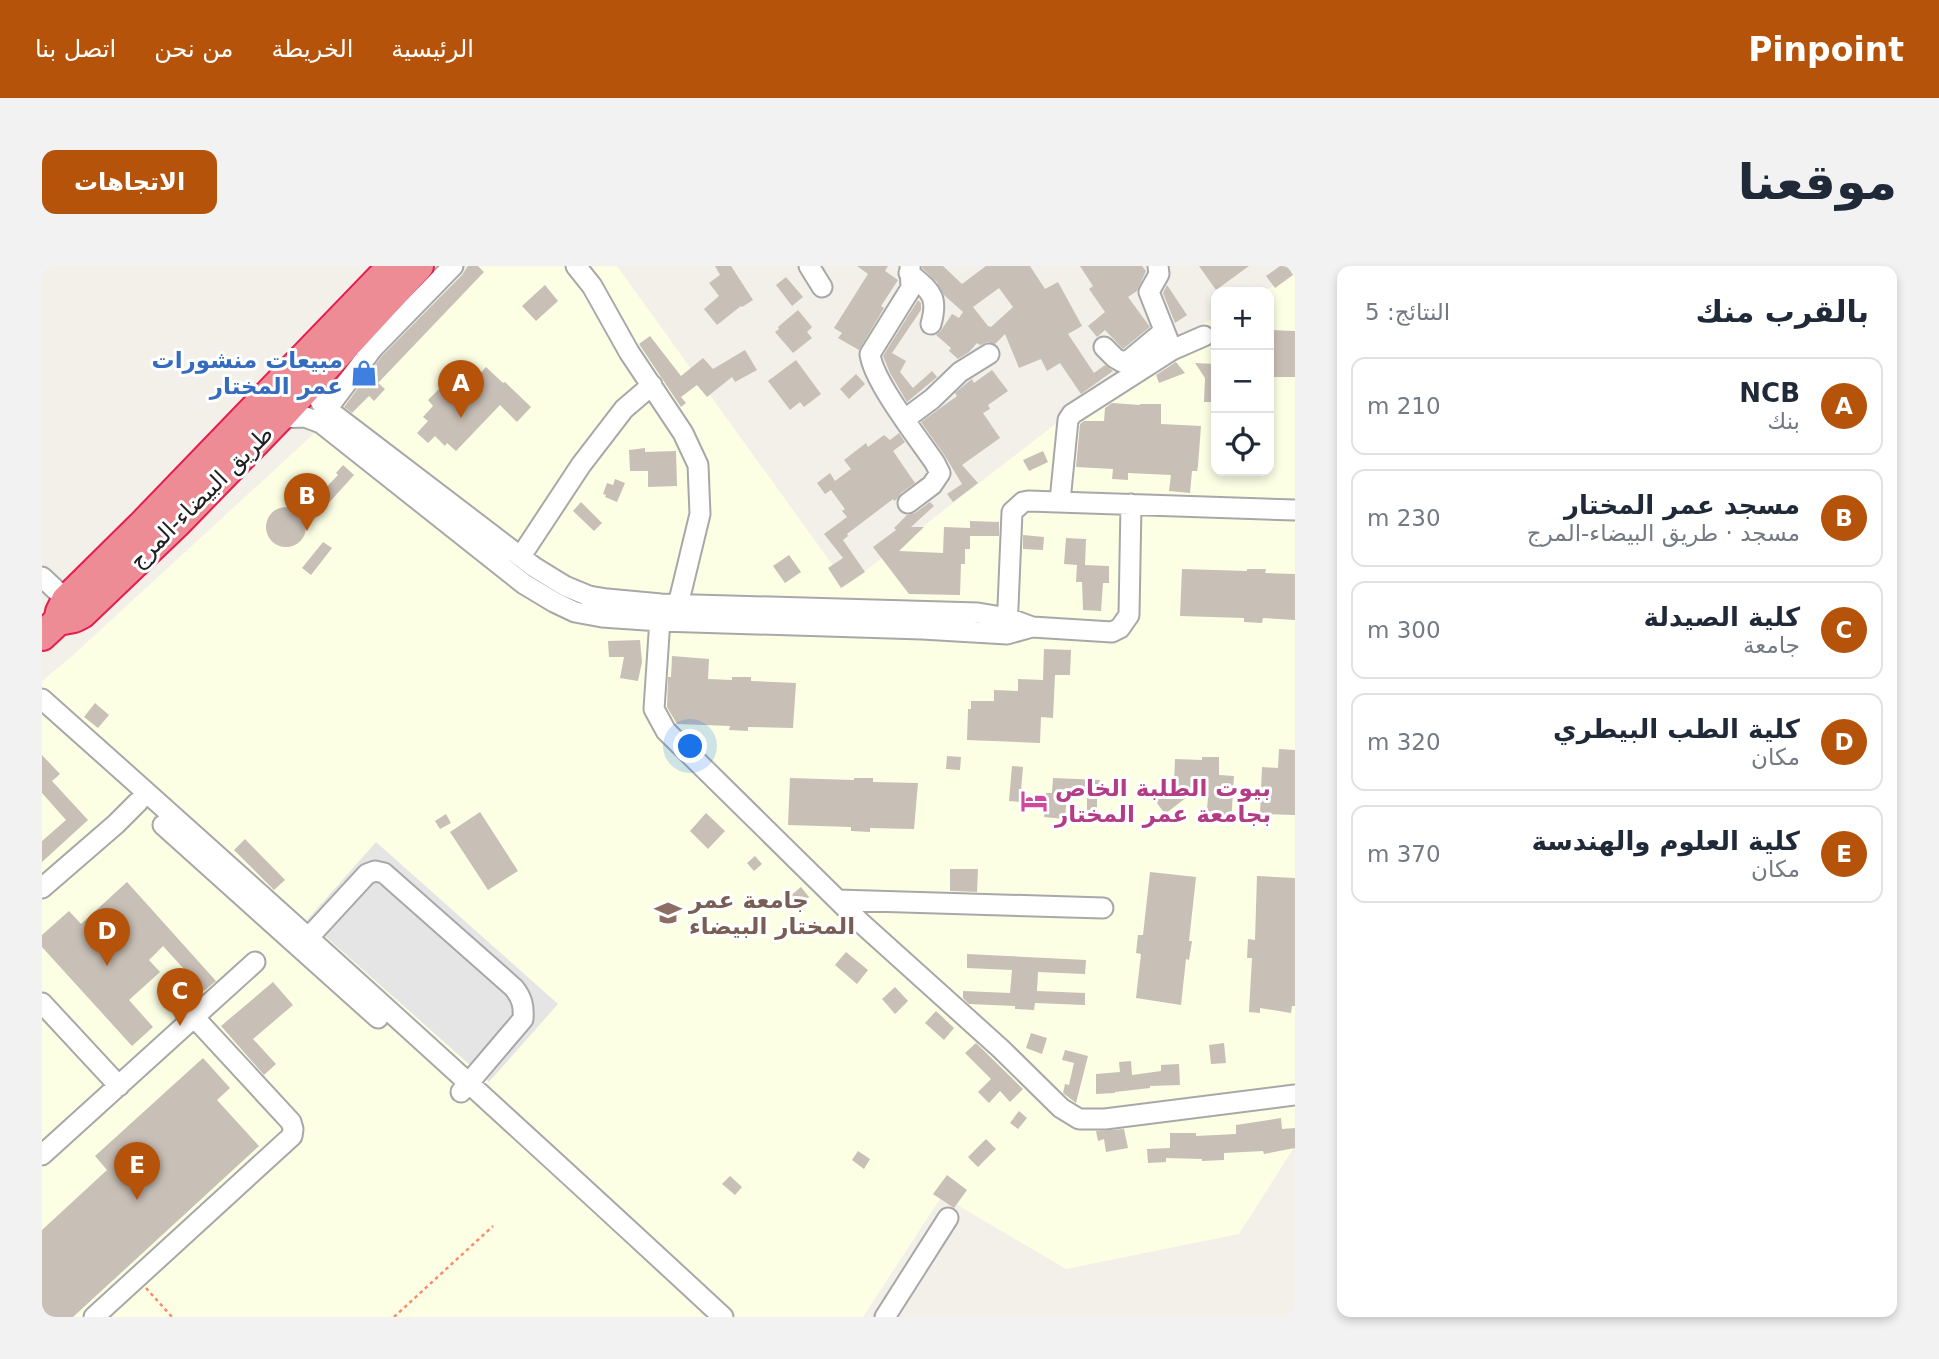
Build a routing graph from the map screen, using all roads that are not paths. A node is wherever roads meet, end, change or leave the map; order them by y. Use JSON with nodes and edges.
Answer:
{"nodes":[{"id":1,"x":392,"y":266,"type":"edge"},
{"id":2,"x":419,"y":266,"type":"edge"},
{"id":3,"x":453,"y":266,"type":"edge"},
{"id":4,"x":576,"y":266,"type":"edge"},
{"id":5,"x":809,"y":266,"type":"edge"},
{"id":6,"x":1157,"y":266,"type":"edge"},
{"id":7,"x":910,"y":270,"type":"edge"},
{"id":8,"x":822,"y":287,"type":"dead end"},
{"id":9,"x":931,"y":324,"type":"dead end"},
{"id":10,"x":1164,"y":331,"type":"junction"},
{"id":11,"x":1204,"y":336,"type":"dead end"},
{"id":12,"x":361,"y":345,"type":"junction"},
{"id":13,"x":1104,"y":347,"type":"dead end"},
{"id":14,"x":1172,"y":350,"type":"junction"},
{"id":15,"x":989,"y":354,"type":"dead end"},
{"id":16,"x":310,"y":384,"type":"junction"},
{"id":17,"x":652,"y":385,"type":"junction"},
{"id":18,"x":327,"y":409,"type":"junction"},
{"id":19,"x":279,"y":418,"type":"junction"},
{"id":20,"x":905,"y":419,"type":"junction"},
{"id":21,"x":1060,"y":501,"type":"junction"},
{"id":22,"x":908,"y":503,"type":"dead end"},
{"id":23,"x":1131,"y":504,"type":"junction"},
{"id":24,"x":1295,"y":510,"type":"edge"},
{"id":25,"x":521,"y":556,"type":"junction"},
{"id":26,"x":42,"y":577,"type":"edge"},
{"id":27,"x":666,"y":610,"type":"junction"},
{"id":28,"x":62,"y":618,"type":"edge"},
{"id":29,"x":1007,"y":626,"type":"junction"},
{"id":30,"x":42,"y":699,"type":"edge"},
{"id":31,"x":42,"y":713,"type":"edge"},
{"id":32,"x":138,"y":802,"type":"junction"},
{"id":33,"x":42,"y":888,"type":"edge"},
{"id":34,"x":838,"y":900,"type":"junction"},
{"id":35,"x":1103,"y":908,"type":"dead end"},
{"id":36,"x":309,"y":937,"type":"junction"},
{"id":37,"x":255,"y":962,"type":"dead end"},
{"id":38,"x":42,"y":1003,"type":"edge"},
{"id":39,"x":194,"y":1017,"type":"junction"},
{"id":40,"x":118,"y":1086,"type":"junction"},
{"id":41,"x":464,"y":1088,"type":"junction"},
{"id":42,"x":1295,"y":1095,"type":"edge"},
{"id":43,"x":42,"y":1155,"type":"edge"},
{"id":44,"x":948,"y":1218,"type":"dead end"},
{"id":45,"x":94,"y":1317,"type":"edge"},
{"id":46,"x":704,"y":1317,"type":"edge"},
{"id":47,"x":723,"y":1317,"type":"edge"},
{"id":48,"x":886,"y":1317,"type":"edge"}],
"edges":[{"from":1,"to":28,"type":"highway","name":"طريق البيضاء-المرج"},
{"from":2,"to":12,"type":"highway","name":"طريق البيضاء-المرج"},
{"from":3,"to":12,"type":"street"},
{"from":4,"to":17,"type":"street"},
{"from":5,"to":8,"type":"street"},
{"from":6,"to":10,"type":"street"},
{"from":7,"to":9,"type":"street"},
{"from":7,"to":20,"type":"street"},
{"from":10,"to":13,"type":"street"},
{"from":10,"to":14,"type":"street"},
{"from":11,"to":14,"type":"street"},
{"from":12,"to":16,"type":"highway","name":"طريق البيضاء-المرج"},
{"from":12,"to":18,"type":"street"},
{"from":14,"to":21,"type":"street"},
{"from":15,"to":20,"type":"street"},
{"from":16,"to":18,"type":"street"},
{"from":16,"to":19,"type":"highway","name":"طريق البيضاء-المرج"},
{"from":17,"to":25,"type":"street"},
{"from":17,"to":27,"type":"street"},
{"from":18,"to":25,"type":"street"},
{"from":19,"to":27,"type":"street"},
{"from":19,"to":28,"type":"highway","name":"طريق البيضاء-المرج"},
{"from":20,"to":22,"type":"street"},
{"from":21,"to":23,"type":"street"},
{"from":21,"to":29,"type":"street"},
{"from":23,"to":24,"type":"street"},
{"from":23,"to":29,"type":"street"},
{"from":25,"to":27,"type":"street"},
{"from":26,"to":28,"type":"street"},
{"from":27,"to":29,"type":"street"},
{"from":27,"to":34,"type":"street"},
{"from":30,"to":36,"type":"street"},
{"from":31,"to":32,"type":"street"},
{"from":32,"to":33,"type":"street"},
{"from":32,"to":41,"type":"street"},
{"from":34,"to":35,"type":"street"},
{"from":34,"to":42,"type":"street"},
{"from":36,"to":41,"type":"street"},
{"from":36,"to":41,"type":"street"},
{"from":37,"to":39,"type":"street"},
{"from":38,"to":40,"type":"street"},
{"from":39,"to":40,"type":"street"},
{"from":39,"to":45,"type":"street"},
{"from":40,"to":43,"type":"street"},
{"from":41,"to":46,"type":"street"},
{"from":41,"to":47,"type":"street"},
{"from":44,"to":48,"type":"street"}]}
